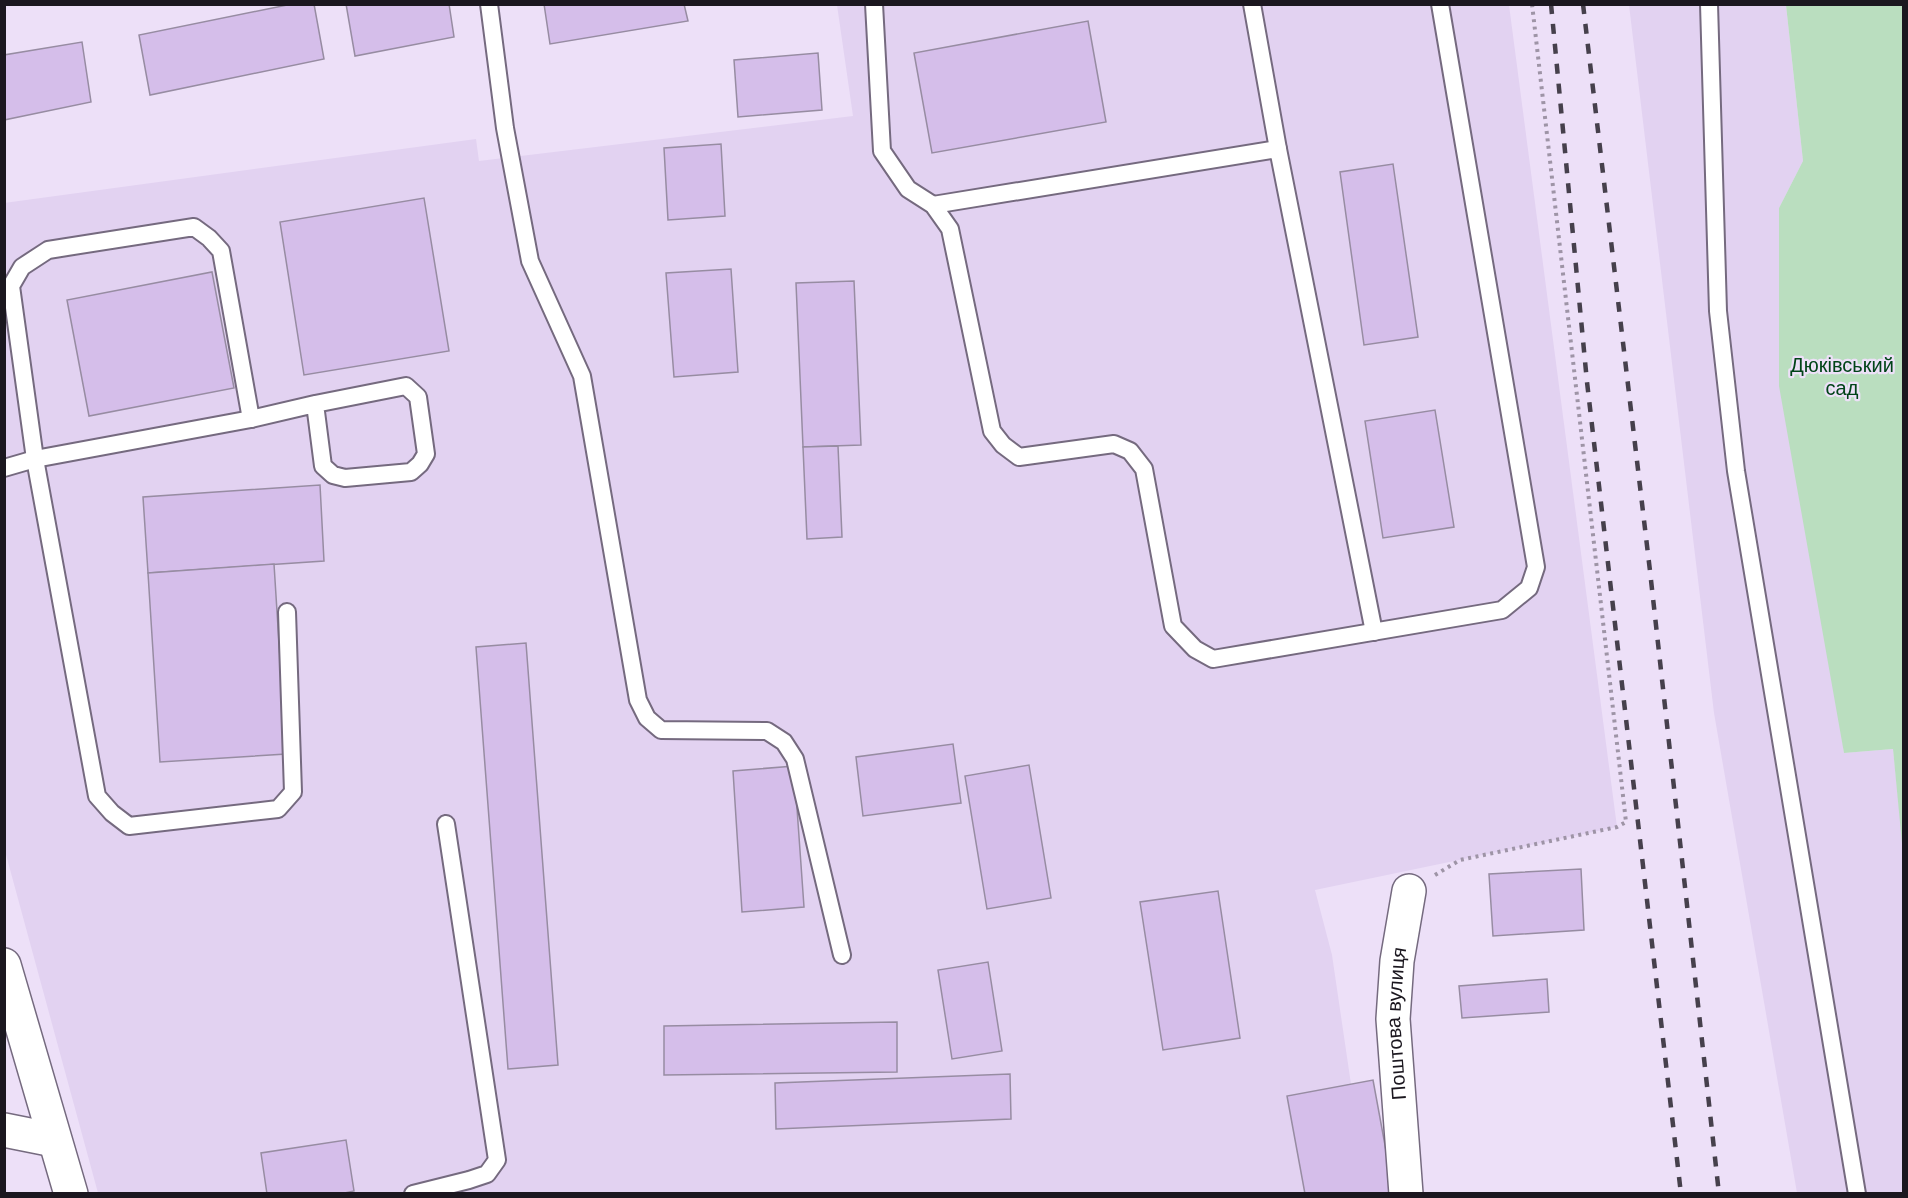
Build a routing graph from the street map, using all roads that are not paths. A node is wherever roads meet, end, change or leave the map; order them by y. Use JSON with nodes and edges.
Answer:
{"nodes":[{"id":1,"x":489,"y":4,"type":"edge"},
{"id":2,"x":874,"y":4,"type":"edge"},
{"id":3,"x":1252,"y":4,"type":"edge"},
{"id":4,"x":1440,"y":4,"type":"edge"},
{"id":5,"x":1709,"y":4,"type":"edge"},
{"id":6,"x":1278,"y":149,"type":"junction"},
{"id":7,"x":933,"y":205,"type":"junction"},
{"id":8,"x":315,"y":404,"type":"junction"},
{"id":9,"x":251,"y":419,"type":"junction"},
{"id":10,"x":35,"y":459,"type":"junction"},
{"id":11,"x":4,"y":468,"type":"edge"},
{"id":12,"x":287,"y":612,"type":"dead end"},
{"id":13,"x":1374,"y":632,"type":"junction"},
{"id":14,"x":446,"y":824,"type":"dead end"},
{"id":15,"x":1409,"y":891,"type":"road end"},
{"id":16,"x":842,"y":955,"type":"dead end"},
{"id":17,"x":4,"y":965,"type":"edge"},
{"id":18,"x":4,"y":1130,"type":"edge"},
{"id":19,"x":54,"y":1140,"type":"junction"},
{"id":20,"x":71,"y":1194,"type":"edge"},
{"id":21,"x":413,"y":1194,"type":"edge"},
{"id":22,"x":1406,"y":1194,"type":"edge"},
{"id":23,"x":1857,"y":1194,"type":"edge"}],
"edges":[{"from":1,"to":16,"type":"lane"},
{"from":2,"to":7,"type":"lane"},
{"from":3,"to":6,"type":"lane"},
{"from":4,"to":13,"type":"lane"},
{"from":5,"to":23,"type":"lane"},
{"from":6,"to":7,"type":"lane"},
{"from":6,"to":13,"type":"lane"},
{"from":7,"to":13,"type":"lane"},
{"from":8,"to":8,"type":"lane"},
{"from":8,"to":9,"type":"lane"},
{"from":9,"to":10,"type":"lane"},
{"from":9,"to":10,"type":"lane"},
{"from":10,"to":11,"type":"lane"},
{"from":10,"to":12,"type":"lane"},
{"from":14,"to":21,"type":"lane"},
{"from":15,"to":22,"type":"street","name":"Поштова вулиця"},
{"from":17,"to":19,"type":"street"},
{"from":18,"to":19,"type":"street"},
{"from":19,"to":20,"type":"street"}]}
